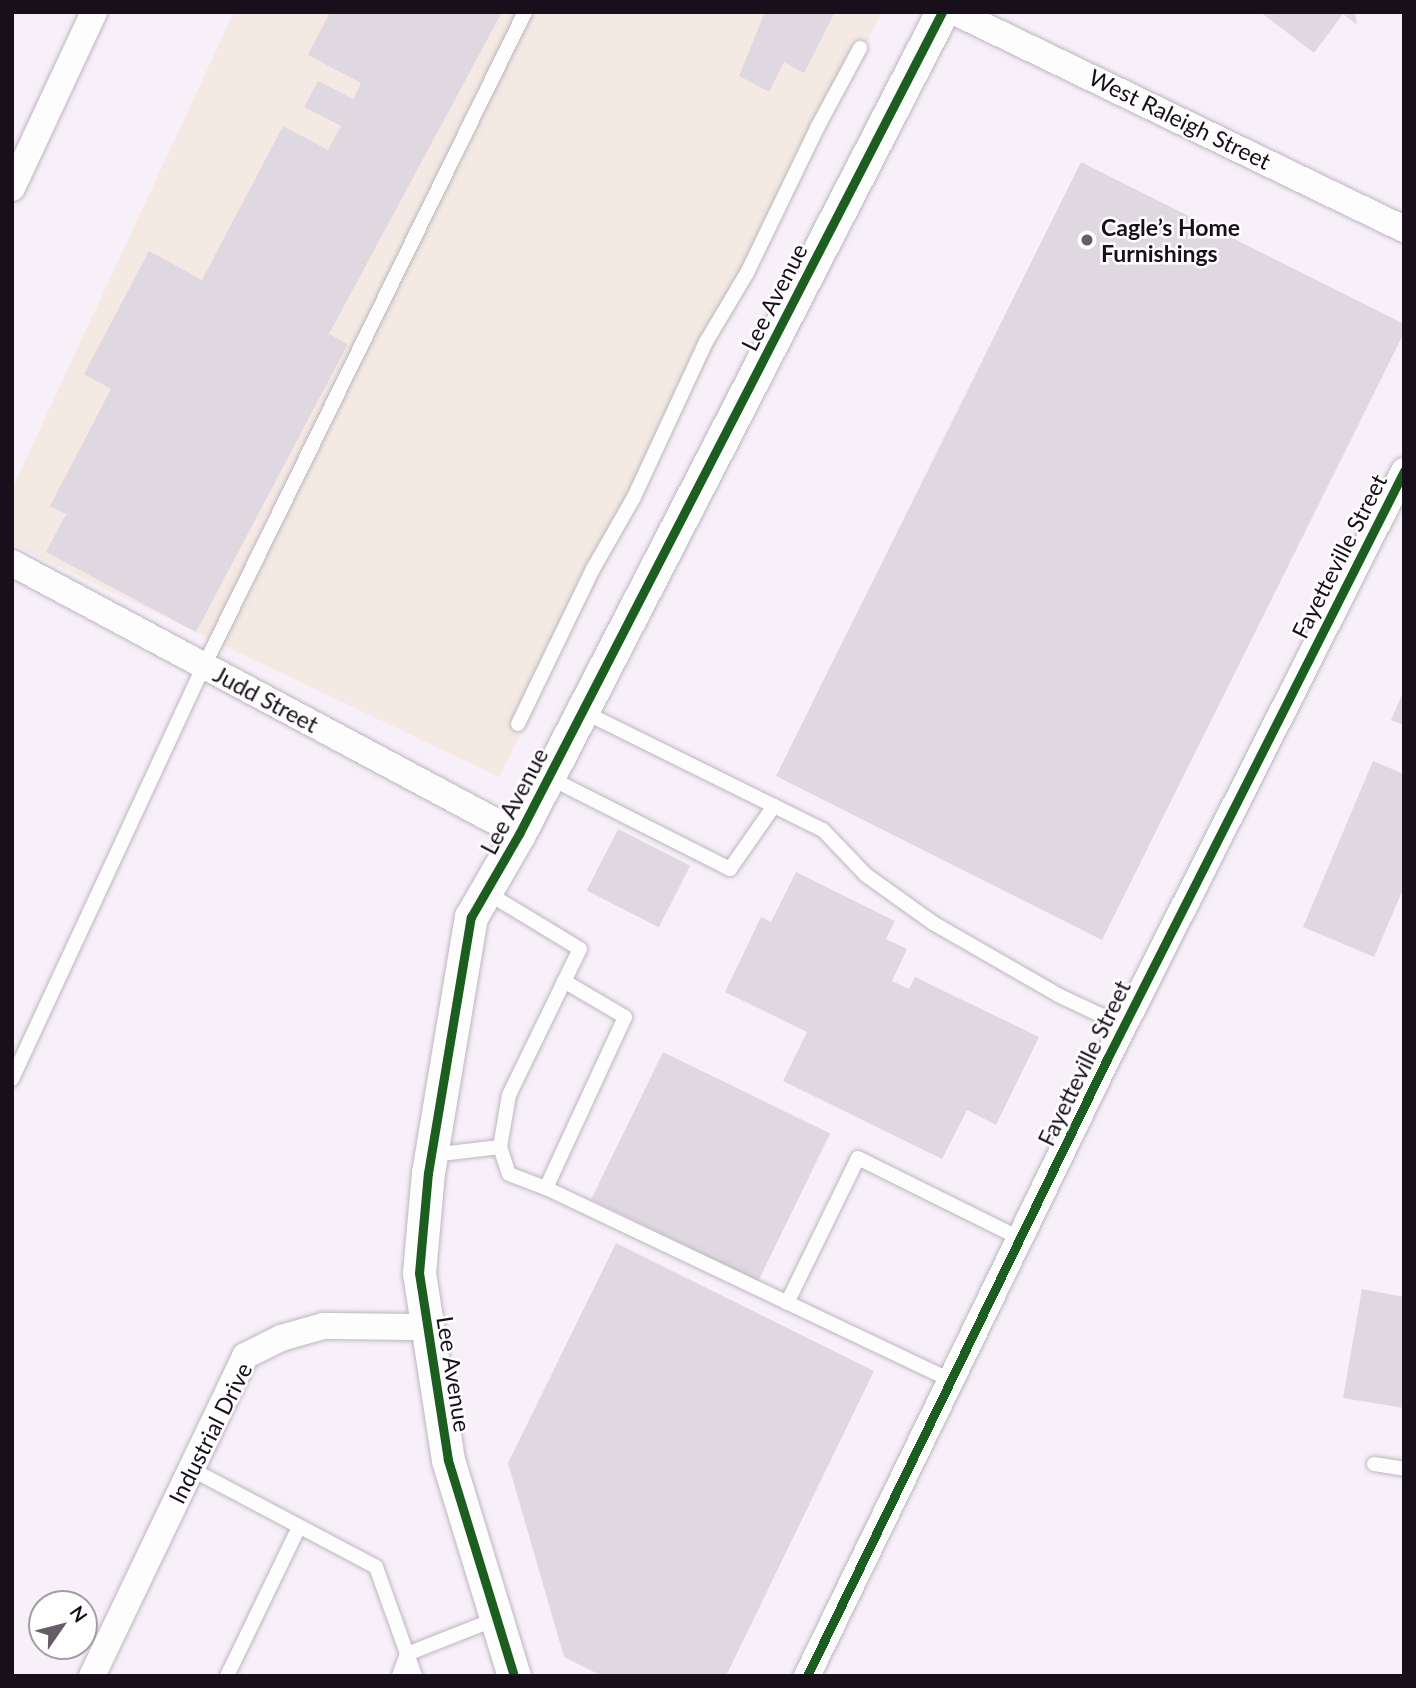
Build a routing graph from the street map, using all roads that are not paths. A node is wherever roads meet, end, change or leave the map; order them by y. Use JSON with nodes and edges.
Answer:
{"nodes":[{"id":1,"x":94,"y":12,"type":"edge"},
{"id":2,"x":525,"y":12,"type":"edge"},
{"id":3,"x":942,"y":12,"type":"edge"},
{"id":4,"x":955,"y":12,"type":"edge"},
{"id":5,"x":860,"y":48,"type":"dead end"},
{"id":6,"x":12,"y":188,"type":"edge"},
{"id":7,"x":1404,"y":229,"type":"edge"},
{"id":8,"x":1404,"y":471,"type":"edge"},
{"id":9,"x":12,"y":563,"type":"edge"},
{"id":10,"x":204,"y":666,"type":"junction"},
{"id":11,"x":583,"y":711,"type":"junction"},
{"id":12,"x":518,"y":724,"type":"dead end"},
{"id":13,"x":548,"y":777,"type":"junction"},
{"id":14,"x":774,"y":806,"type":"junction"},
{"id":15,"x":519,"y":834,"type":"junction"},
{"id":16,"x":486,"y":892,"type":"junction"},
{"id":17,"x":564,"y":981,"type":"junction"},
{"id":18,"x":1124,"y":1026,"type":"junction"},
{"id":19,"x":12,"y":1079,"type":"edge"},
{"id":20,"x":500,"y":1147,"type":"junction"},
{"id":21,"x":431,"y":1155,"type":"junction"},
{"id":22,"x":546,"y":1188,"type":"junction"},
{"id":23,"x":1019,"y":1238,"type":"junction"},
{"id":24,"x":787,"y":1303,"type":"junction"},
{"id":25,"x":425,"y":1327,"type":"junction"},
{"id":26,"x":950,"y":1380,"type":"junction"},
{"id":27,"x":1374,"y":1464,"type":"dead end"},
{"id":28,"x":191,"y":1469,"type":"junction"},
{"id":29,"x":1404,"y":1469,"type":"edge"},
{"id":30,"x":299,"y":1527,"type":"junction"},
{"id":31,"x":496,"y":1619,"type":"junction"},
{"id":32,"x":407,"y":1654,"type":"junction"},
{"id":33,"x":92,"y":1676,"type":"edge"},
{"id":34,"x":227,"y":1676,"type":"edge"},
{"id":35,"x":399,"y":1676,"type":"edge"},
{"id":36,"x":415,"y":1676,"type":"edge"},
{"id":37,"x":514,"y":1676,"type":"edge"},
{"id":38,"x":807,"y":1676,"type":"edge"}],
"edges":[{"from":1,"to":6,"type":"street"},
{"from":2,"to":10,"type":"lane"},
{"from":3,"to":11,"type":"street","name":"Lee Avenue"},
{"from":4,"to":7,"type":"street","name":"West Raleigh Street"},
{"from":5,"to":12,"type":"lane"},
{"from":8,"to":18,"type":"street","name":"Fayetteville Street"},
{"from":9,"to":10,"type":"street","name":"Judd Street"},
{"from":10,"to":15,"type":"street","name":"Judd Street"},
{"from":10,"to":19,"type":"lane"},
{"from":11,"to":13,"type":"street","name":"Lee Avenue"},
{"from":11,"to":14,"type":"lane"},
{"from":13,"to":14,"type":"lane"},
{"from":13,"to":15,"type":"street","name":"Lee Avenue"},
{"from":14,"to":18,"type":"lane"},
{"from":15,"to":16,"type":"street","name":"Lee Avenue"},
{"from":16,"to":17,"type":"lane"},
{"from":16,"to":21,"type":"street","name":"Lee Avenue"},
{"from":17,"to":20,"type":"lane"},
{"from":17,"to":22,"type":"lane"},
{"from":18,"to":23,"type":"street","name":"Fayetteville Street"},
{"from":20,"to":21,"type":"lane"},
{"from":20,"to":22,"type":"lane"},
{"from":21,"to":25,"type":"street","name":"Lee Avenue"},
{"from":22,"to":24,"type":"lane"},
{"from":23,"to":24,"type":"lane"},
{"from":23,"to":26,"type":"street","name":"Fayetteville Street"},
{"from":24,"to":26,"type":"lane"},
{"from":25,"to":28,"type":"street","name":"Industrial Drive"},
{"from":25,"to":31,"type":"street","name":"Lee Avenue"},
{"from":26,"to":38,"type":"street","name":"Fayetteville Street"},
{"from":27,"to":29,"type":"lane"},
{"from":28,"to":30,"type":"lane"},
{"from":28,"to":33,"type":"street","name":"Industrial Drive"},
{"from":30,"to":32,"type":"lane"},
{"from":30,"to":34,"type":"lane"},
{"from":31,"to":32,"type":"lane"},
{"from":31,"to":37,"type":"street","name":"Lee Avenue"},
{"from":32,"to":35,"type":"lane"},
{"from":32,"to":36,"type":"lane"}]}
